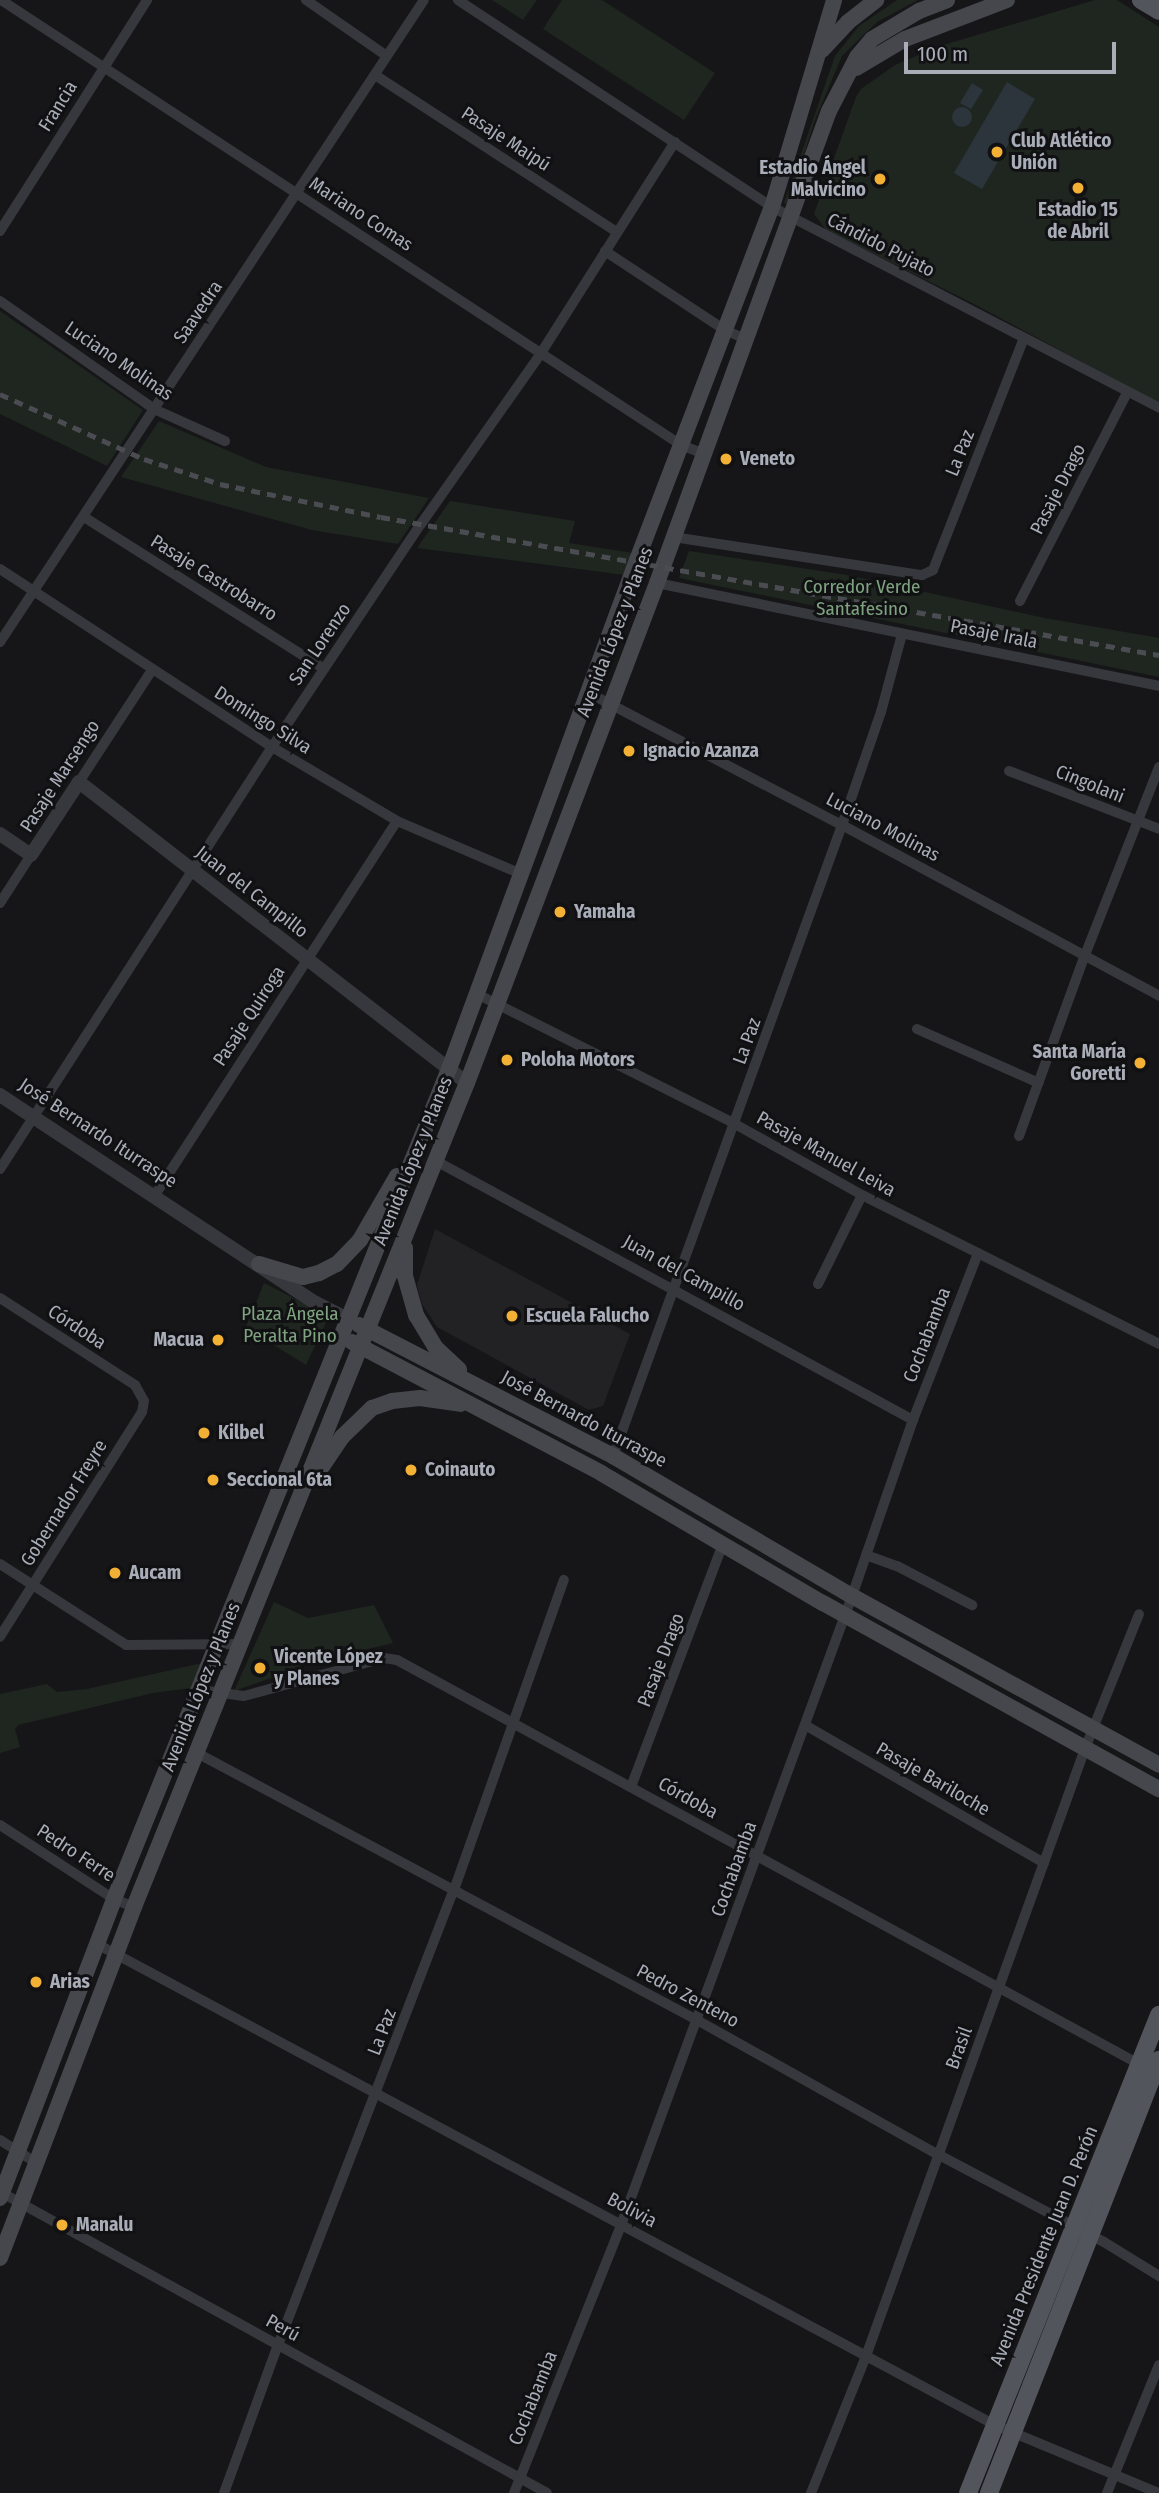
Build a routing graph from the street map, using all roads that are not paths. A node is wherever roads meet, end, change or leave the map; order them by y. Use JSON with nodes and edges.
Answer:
{"nodes":[{"id":1,"x":1,"y":0,"type":"edge"},
{"id":2,"x":147,"y":0,"type":"edge"},
{"id":3,"x":306,"y":0,"type":"edge"},
{"id":4,"x":424,"y":0,"type":"edge"},
{"id":5,"x":458,"y":0,"type":"edge"},
{"id":6,"x":834,"y":0,"type":"edge"},
{"id":7,"x":876,"y":0,"type":"edge"},
{"id":8,"x":947,"y":0,"type":"edge"},
{"id":9,"x":1007,"y":0,"type":"edge"},
{"id":10,"x":1141,"y":0,"type":"edge"},
{"id":11,"x":1159,"y":11,"type":"edge"},
{"id":12,"x":820,"y":52,"type":"junction"},
{"id":13,"x":387,"y":56,"type":"junction"},
{"id":14,"x":104,"y":66,"type":"junction"},
{"id":15,"x":848,"y":74,"type":"junction"},
{"id":16,"x":375,"y":75,"type":"junction"},
{"id":17,"x":675,"y":142,"type":"junction"},
{"id":18,"x":298,"y":194,"type":"junction"},
{"id":19,"x":772,"y":206,"type":"junction"},
{"id":20,"x":792,"y":218,"type":"junction"},
{"id":21,"x":0,"y":231,"type":"edge"},
{"id":22,"x":617,"y":232,"type":"junction"},
{"id":23,"x":606,"y":251,"type":"junction"},
{"id":24,"x":0,"y":301,"type":"edge"},
{"id":25,"x":725,"y":330,"type":"junction"},
{"id":26,"x":1024,"y":338,"type":"junction"},
{"id":27,"x":747,"y":340,"type":"junction"},
{"id":28,"x":541,"y":353,"type":"junction"},
{"id":29,"x":1127,"y":393,"type":"junction"},
{"id":30,"x":1159,"y":408,"type":"edge"},
{"id":31,"x":155,"y":409,"type":"junction"},
{"id":32,"x":225,"y":441,"type":"dead end"},
{"id":33,"x":681,"y":445,"type":"junction"},
{"id":34,"x":704,"y":454,"type":"junction"},
{"id":35,"x":84,"y":517,"type":"junction"},
{"id":36,"x":673,"y":537,"type":"junction"},
{"id":37,"x":0,"y":569,"type":"edge"},
{"id":38,"x":657,"y":583,"type":"junction"},
{"id":39,"x":33,"y":591,"type":"junction"},
{"id":40,"x":1020,"y":601,"type":"dead end"},
{"id":41,"x":902,"y":634,"type":"junction"},
{"id":42,"x":0,"y":642,"type":"edge"},
{"id":43,"x":324,"y":669,"type":"junction"},
{"id":44,"x":152,"y":670,"type":"junction"},
{"id":45,"x":1159,"y":686,"type":"edge"},
{"id":46,"x":589,"y":693,"type":"junction"},
{"id":47,"x":611,"y":704,"type":"junction"},
{"id":48,"x":272,"y":747,"type":"junction"},
{"id":49,"x":1159,"y":767,"type":"edge"},
{"id":50,"x":1009,"y":771,"type":"dead end"},
{"id":51,"x":79,"y":782,"type":"junction"},
{"id":52,"x":397,"y":821,"type":"junction"},
{"id":53,"x":1139,"y":822,"type":"junction"},
{"id":54,"x":842,"y":825,"type":"junction"},
{"id":55,"x":1159,"y":829,"type":"edge"},
{"id":56,"x":0,"y":834,"type":"edge"},
{"id":57,"x":32,"y":855,"type":"junction"},
{"id":58,"x":193,"y":871,"type":"junction"},
{"id":59,"x":521,"y":874,"type":"junction"},
{"id":60,"x":0,"y":903,"type":"edge"},
{"id":61,"x":1085,"y":955,"type":"junction"},
{"id":62,"x":306,"y":959,"type":"junction"},
{"id":63,"x":477,"y":994,"type":"junction"},
{"id":64,"x":1159,"y":996,"type":"edge"},
{"id":65,"x":497,"y":1003,"type":"junction"},
{"id":66,"x":917,"y":1029,"type":"dead end"},
{"id":67,"x":449,"y":1069,"type":"junction"},
{"id":68,"x":467,"y":1083,"type":"junction"},
{"id":69,"x":1039,"y":1083,"type":"junction"},
{"id":70,"x":0,"y":1095,"type":"edge"},
{"id":71,"x":431,"y":1116,"type":"junction"},
{"id":72,"x":33,"y":1117,"type":"junction"},
{"id":73,"x":735,"y":1124,"type":"junction"},
{"id":74,"x":1019,"y":1136,"type":"dead end"},
{"id":75,"x":436,"y":1161,"type":"junction"},
{"id":76,"x":0,"y":1169,"type":"edge"},
{"id":77,"x":155,"y":1195,"type":"junction"},
{"id":78,"x":862,"y":1195,"type":"junction"},
{"id":79,"x":407,"y":1232,"type":"junction"},
{"id":80,"x":978,"y":1253,"type":"junction"},
{"id":81,"x":259,"y":1264,"type":"junction"},
{"id":82,"x":818,"y":1284,"type":"dead end"},
{"id":83,"x":674,"y":1289,"type":"junction"},
{"id":84,"x":0,"y":1297,"type":"edge"},
{"id":85,"x":348,"y":1319,"type":"junction"},
{"id":86,"x":368,"y":1329,"type":"junction"},
{"id":87,"x":341,"y":1337,"type":"junction"},
{"id":88,"x":1159,"y":1344,"type":"edge"},
{"id":89,"x":360,"y":1346,"type":"junction"},
{"id":90,"x":135,"y":1385,"type":"joint"},
{"id":91,"x":505,"y":1400,"type":"junction"},
{"id":92,"x":493,"y":1414,"type":"junction"},
{"id":93,"x":913,"y":1420,"type":"junction"},
{"id":94,"x":613,"y":1456,"type":"junction"},
{"id":95,"x":293,"y":1515,"type":"junction"},
{"id":96,"x":722,"y":1546,"type":"junction"},
{"id":97,"x":866,"y":1555,"type":"junction"},
{"id":98,"x":0,"y":1564,"type":"edge"},
{"id":99,"x":564,"y":1580,"type":"dead end"},
{"id":100,"x":33,"y":1585,"type":"junction"},
{"id":101,"x":852,"y":1596,"type":"junction"},
{"id":102,"x":972,"y":1605,"type":"dead end"},
{"id":103,"x":1139,"y":1614,"type":"dead end"},
{"id":104,"x":845,"y":1616,"type":"junction"},
{"id":105,"x":0,"y":1637,"type":"edge"},
{"id":106,"x":241,"y":1644,"type":"junction"},
{"id":107,"x":217,"y":1646,"type":"junction"},
{"id":108,"x":200,"y":1690,"type":"junction"},
{"id":109,"x":221,"y":1694,"type":"junction"},
{"id":110,"x":513,"y":1723,"type":"junction"},
{"id":111,"x":805,"y":1726,"type":"junction"},
{"id":112,"x":1093,"y":1730,"type":"junction"},
{"id":113,"x":1086,"y":1746,"type":"junction"},
{"id":114,"x":197,"y":1753,"type":"junction"},
{"id":115,"x":1159,"y":1765,"type":"edge"},
{"id":116,"x":631,"y":1787,"type":"junction"},
{"id":117,"x":1159,"y":1789,"type":"edge"},
{"id":118,"x":0,"y":1825,"type":"edge"},
{"id":119,"x":757,"y":1856,"type":"junction"},
{"id":120,"x":1044,"y":1863,"type":"junction"},
{"id":121,"x":454,"y":1890,"type":"junction"},
{"id":122,"x":114,"y":1899,"type":"junction"},
{"id":123,"x":134,"y":1907,"type":"junction"},
{"id":124,"x":97,"y":1944,"type":"junction"},
{"id":125,"x":116,"y":1952,"type":"junction"},
{"id":126,"x":1000,"y":1988,"type":"junction"},
{"id":127,"x":1159,"y":2015,"type":"edge"},
{"id":128,"x":697,"y":2020,"type":"junction"},
{"id":129,"x":1153,"y":2068,"type":"edge"},
{"id":130,"x":377,"y":2093,"type":"junction"},
{"id":131,"x":0,"y":2140,"type":"edge"},
{"id":132,"x":18,"y":2151,"type":"junction"},
{"id":133,"x":939,"y":2155,"type":"junction"},
{"id":134,"x":35,"y":2162,"type":"junction"},
{"id":135,"x":1,"y":2196,"type":"edge"},
{"id":136,"x":19,"y":2204,"type":"junction"},
{"id":137,"x":621,"y":2225,"type":"junction"},
{"id":138,"x":1074,"y":2227,"type":"junction"},
{"id":139,"x":1092,"y":2235,"type":"junction"},
{"id":140,"x":0,"y":2258,"type":"edge"},
{"id":141,"x":1159,"y":2276,"type":"edge"},
{"id":142,"x":278,"y":2345,"type":"junction"},
{"id":143,"x":866,"y":2356,"type":"junction"},
{"id":144,"x":1159,"y":2365,"type":"edge"},
{"id":145,"x":995,"y":2425,"type":"junction"},
{"id":146,"x":1013,"y":2434,"type":"junction"},
{"id":147,"x":1114,"y":2475,"type":"junction"},
{"id":148,"x":520,"y":2478,"type":"junction"},
{"id":149,"x":224,"y":2493,"type":"edge"},
{"id":150,"x":514,"y":2493,"type":"edge"},
{"id":151,"x":547,"y":2493,"type":"edge"},
{"id":152,"x":811,"y":2493,"type":"edge"},
{"id":153,"x":968,"y":2493,"type":"edge"},
{"id":154,"x":989,"y":2493,"type":"edge"},
{"id":155,"x":1107,"y":2493,"type":"edge"},
{"id":156,"x":1158,"y":2493,"type":"edge"}],
"edges":[{"from":1,"to":14,"type":"street","name":"Mariano Comas"},
{"from":2,"to":14,"type":"street","name":"Francia"},
{"from":3,"to":13,"type":"street"},
{"from":4,"to":13,"type":"street","name":"Saavedra"},
{"from":5,"to":17,"type":"street","name":"Cándido Pujato"},
{"from":6,"to":12,"type":"main road","name":"Avenida López y Planes"},
{"from":7,"to":12,"type":"main road","name":"Avenida López y Planes"},
{"from":8,"to":15,"type":"main road","name":"Avenida López y Planes"},
{"from":9,"to":15,"type":"main road"},
{"from":10,"to":11,"type":"main road"},
{"from":12,"to":19,"type":"main road","name":"Avenida López y Planes"},
{"from":13,"to":16,"type":"street","name":"Saavedra"},
{"from":14,"to":18,"type":"street","name":"Mariano Comas"},
{"from":14,"to":21,"type":"street","name":"Francia"},
{"from":15,"to":20,"type":"main road","name":"Avenida López y Planes"},
{"from":16,"to":18,"type":"street","name":"Saavedra"},
{"from":16,"to":22,"type":"street","name":"Pasaje Maipú"},
{"from":17,"to":19,"type":"street","name":"Cándido Pujato"},
{"from":17,"to":22,"type":"street","name":"San Lorenzo"},
{"from":18,"to":28,"type":"street","name":"Mariano Comas"},
{"from":18,"to":31,"type":"street","name":"Saavedra"},
{"from":19,"to":20,"type":"street","name":"Cándido Pujato"},
{"from":19,"to":25,"type":"main road","name":"Avenida López y Planes"},
{"from":20,"to":26,"type":"street","name":"Cándido Pujato"},
{"from":20,"to":27,"type":"main road","name":"Avenida López y Planes"},
{"from":22,"to":23,"type":"street","name":"San Lorenzo"},
{"from":23,"to":25,"type":"street"},
{"from":23,"to":28,"type":"street","name":"San Lorenzo"},
{"from":24,"to":31,"type":"street","name":"Luciano Molinas"},
{"from":25,"to":27,"type":"street"},
{"from":25,"to":33,"type":"main road","name":"Avenida López y Planes"},
{"from":26,"to":29,"type":"street","name":"Cándido Pujato"},
{"from":26,"to":36,"type":"street","name":"La Paz"},
{"from":27,"to":34,"type":"main road","name":"Avenida López y Planes"},
{"from":28,"to":33,"type":"street","name":"Mariano Comas"},
{"from":28,"to":43,"type":"street","name":"San Lorenzo"},
{"from":29,"to":30,"type":"street","name":"Cándido Pujato"},
{"from":29,"to":40,"type":"street","name":"Pasaje Drago"},
{"from":31,"to":32,"type":"street","name":"Luciano Molinas"},
{"from":31,"to":35,"type":"street","name":"Saavedra"},
{"from":33,"to":34,"type":"street","name":"Mariano Comas"},
{"from":33,"to":46,"type":"main road","name":"Avenida López y Planes"},
{"from":34,"to":36,"type":"main road","name":"Avenida López y Planes"},
{"from":35,"to":39,"type":"street","name":"Saavedra"},
{"from":35,"to":43,"type":"street","name":"Pasaje Castrobarro"},
{"from":36,"to":38,"type":"main road","name":"Avenida López y Planes"},
{"from":37,"to":39,"type":"street","name":"Domingo Silva"},
{"from":38,"to":41,"type":"street","name":"Pasaje Irala"},
{"from":38,"to":47,"type":"main road","name":"Avenida López y Planes"},
{"from":39,"to":42,"type":"street","name":"Saavedra"},
{"from":39,"to":44,"type":"street","name":"Domingo Silva"},
{"from":41,"to":45,"type":"street","name":"Pasaje Irala"},
{"from":41,"to":54,"type":"street","name":"La Paz"},
{"from":43,"to":48,"type":"street","name":"San Lorenzo"},
{"from":44,"to":48,"type":"street","name":"Domingo Silva"},
{"from":44,"to":51,"type":"street","name":"Pasaje Marsengo"},
{"from":46,"to":47,"type":"street","name":"Luciano Molinas"},
{"from":46,"to":59,"type":"main road","name":"Avenida López y Planes"},
{"from":47,"to":54,"type":"street","name":"Luciano Molinas"},
{"from":47,"to":65,"type":"main road","name":"Avenida López y Planes"},
{"from":48,"to":52,"type":"street","name":"Domingo Silva"},
{"from":48,"to":58,"type":"street","name":"San Lorenzo"},
{"from":49,"to":53,"type":"street"},
{"from":50,"to":53,"type":"street","name":"Cingolani"},
{"from":51,"to":57,"type":"street","name":"Pasaje Marsengo"},
{"from":51,"to":58,"type":"street","name":"Juan del Campillo"},
{"from":52,"to":59,"type":"street","name":"Domingo Silva"},
{"from":52,"to":62,"type":"street","name":"Pasaje Quiroga"},
{"from":53,"to":55,"type":"street","name":"Cingolani"},
{"from":53,"to":61,"type":"street"},
{"from":54,"to":61,"type":"street","name":"Luciano Molinas"},
{"from":54,"to":73,"type":"street","name":"La Paz"},
{"from":56,"to":57,"type":"street"},
{"from":57,"to":60,"type":"street","name":"Pasaje Marsengo"},
{"from":58,"to":62,"type":"street","name":"Juan del Campillo"},
{"from":58,"to":72,"type":"street","name":"San Lorenzo"},
{"from":59,"to":63,"type":"main road","name":"Avenida López y Planes"},
{"from":61,"to":64,"type":"street","name":"Luciano Molinas"},
{"from":61,"to":69,"type":"street"},
{"from":62,"to":67,"type":"street","name":"Juan del Campillo"},
{"from":62,"to":77,"type":"street","name":"Pasaje Quiroga"},
{"from":63,"to":65,"type":"street","name":"Pasaje Manuel Leiva"},
{"from":63,"to":67,"type":"main road","name":"Avenida López y Planes"},
{"from":65,"to":68,"type":"main road","name":"Avenida López y Planes"},
{"from":65,"to":73,"type":"street","name":"Pasaje Manuel Leiva"},
{"from":66,"to":69,"type":"street"},
{"from":67,"to":68,"type":"street","name":"Juan del Campillo"},
{"from":67,"to":71,"type":"main road","name":"Avenida López y Planes"},
{"from":68,"to":75,"type":"main road","name":"Avenida López y Planes"},
{"from":69,"to":74,"type":"street"},
{"from":70,"to":72,"type":"street","name":"José Bernardo Iturraspe"},
{"from":71,"to":81,"type":"main road"},
{"from":71,"to":85,"type":"main road","name":"Avenida López y Planes"},
{"from":72,"to":76,"type":"street","name":"San Lorenzo"},
{"from":72,"to":77,"type":"street","name":"José Bernardo Iturraspe"},
{"from":73,"to":78,"type":"street","name":"Pasaje Manuel Leiva"},
{"from":73,"to":83,"type":"street","name":"La Paz"},
{"from":75,"to":79,"type":"main road","name":"Avenida López y Planes"},
{"from":75,"to":83,"type":"street","name":"Juan del Campillo"},
{"from":77,"to":81,"type":"street","name":"José Bernardo Iturraspe"},
{"from":78,"to":80,"type":"street","name":"Pasaje Manuel Leiva"},
{"from":78,"to":82,"type":"street"},
{"from":79,"to":86,"type":"main road","name":"Avenida López y Planes"},
{"from":79,"to":91,"type":"main road"},
{"from":80,"to":88,"type":"street","name":"Pasaje Manuel Leiva"},
{"from":80,"to":93,"type":"street","name":"Cochabamba"},
{"from":81,"to":85,"type":"street","name":"José Bernardo Iturraspe"},
{"from":83,"to":93,"type":"street","name":"Juan del Campillo"},
{"from":83,"to":94,"type":"street","name":"La Paz"},
{"from":84,"to":90,"type":"street","name":"Córdoba"},
{"from":85,"to":86,"type":"main road","name":"José Bernardo Iturraspe"},
{"from":85,"to":87,"type":"main road","name":"Avenida López y Planes"},
{"from":86,"to":89,"type":"main road","name":"Avenida López y Planes"},
{"from":86,"to":91,"type":"main road","name":"José Bernardo Iturraspe"},
{"from":87,"to":89,"type":"main road","name":"José Bernardo Iturraspe"},
{"from":87,"to":107,"type":"main road","name":"Avenida López y Planes"},
{"from":89,"to":92,"type":"main road","name":"José Bernardo Iturraspe"},
{"from":89,"to":95,"type":"main road","name":"Avenida López y Planes"},
{"from":90,"to":100,"type":"street","name":"Gobernador Freyre"},
{"from":91,"to":94,"type":"main road","name":"José Bernardo Iturraspe"},
{"from":92,"to":95,"type":"main road"},
{"from":92,"to":96,"type":"main road","name":"José Bernardo Iturraspe"},
{"from":93,"to":97,"type":"street","name":"Cochabamba"},
{"from":94,"to":101,"type":"main road","name":"José Bernardo Iturraspe"},
{"from":95,"to":106,"type":"main road","name":"Avenida López y Planes"},
{"from":96,"to":104,"type":"main road","name":"José Bernardo Iturraspe"},
{"from":96,"to":116,"type":"street","name":"Pasaje Drago"},
{"from":97,"to":101,"type":"street","name":"Cochabamba"},
{"from":97,"to":102,"type":"street"},
{"from":98,"to":100,"type":"street"},
{"from":99,"to":110,"type":"street","name":"La Paz"},
{"from":100,"to":105,"type":"street","name":"Gobernador Freyre"},
{"from":100,"to":107,"type":"street"},
{"from":101,"to":104,"type":"street","name":"Cochabamba"},
{"from":101,"to":112,"type":"main road","name":"José Bernardo Iturraspe"},
{"from":103,"to":112,"type":"street","name":"Brasil"},
{"from":104,"to":111,"type":"street","name":"Cochabamba"},
{"from":104,"to":113,"type":"main road","name":"José Bernardo Iturraspe"},
{"from":106,"to":107,"type":"street"},
{"from":106,"to":109,"type":"main road","name":"Avenida López y Planes"},
{"from":107,"to":108,"type":"main road","name":"Avenida López y Planes"},
{"from":108,"to":109,"type":"street","name":"Córdoba"},
{"from":108,"to":122,"type":"main road","name":"Avenida López y Planes"},
{"from":109,"to":110,"type":"street","name":"Córdoba"},
{"from":109,"to":114,"type":"main road","name":"Avenida López y Planes"},
{"from":110,"to":116,"type":"street","name":"Córdoba"},
{"from":110,"to":121,"type":"street","name":"La Paz"},
{"from":111,"to":119,"type":"street","name":"Cochabamba"},
{"from":111,"to":120,"type":"street","name":"Pasaje Bariloche"},
{"from":112,"to":113,"type":"street","name":"Brasil"},
{"from":112,"to":115,"type":"main road","name":"José Bernardo Iturraspe"},
{"from":113,"to":117,"type":"main road","name":"José Bernardo Iturraspe"},
{"from":113,"to":120,"type":"street","name":"Brasil"},
{"from":114,"to":121,"type":"street","name":"Pedro Zenteno"},
{"from":114,"to":123,"type":"main road","name":"Avenida López y Planes"},
{"from":116,"to":119,"type":"street","name":"Córdoba"},
{"from":118,"to":122,"type":"street","name":"Pedro Ferre"},
{"from":119,"to":126,"type":"street","name":"Córdoba"},
{"from":119,"to":128,"type":"street","name":"Cochabamba"},
{"from":120,"to":126,"type":"street","name":"Brasil"},
{"from":121,"to":128,"type":"street","name":"Pedro Zenteno"},
{"from":121,"to":130,"type":"street","name":"La Paz"},
{"from":122,"to":123,"type":"street","name":"Pedro Ferre"},
{"from":122,"to":124,"type":"main road","name":"Avenida López y Planes"},
{"from":123,"to":125,"type":"main road","name":"Avenida López y Planes"},
{"from":124,"to":125,"type":"street","name":"Bolivia"},
{"from":124,"to":132,"type":"main road","name":"Avenida López y Planes"},
{"from":125,"to":130,"type":"street","name":"Bolivia"},
{"from":125,"to":134,"type":"main road","name":"Avenida López y Planes"},
{"from":126,"to":129,"type":"street","name":"Córdoba"},
{"from":126,"to":133,"type":"street","name":"Brasil"},
{"from":127,"to":129,"type":"main road","name":"Avenida Presidente Juan D. Perón"},
{"from":128,"to":133,"type":"street","name":"Pedro Zenteno"},
{"from":128,"to":137,"type":"street","name":"Cochabamba"},
{"from":129,"to":138,"type":"main road","name":"Avenida Presidente Juan D. Perón"},
{"from":129,"to":139,"type":"main road","name":"Avenida Presidente Juan D. Perón"},
{"from":130,"to":137,"type":"street","name":"Bolivia"},
{"from":130,"to":142,"type":"street","name":"La Paz"},
{"from":131,"to":132,"type":"street"},
{"from":132,"to":134,"type":"street"},
{"from":132,"to":135,"type":"main road","name":"Avenida López y Planes"},
{"from":133,"to":138,"type":"street","name":"Pedro Zenteno"},
{"from":133,"to":143,"type":"street","name":"Brasil"},
{"from":134,"to":136,"type":"main road","name":"Avenida López y Planes"},
{"from":135,"to":136,"type":"street","name":"Perú"},
{"from":136,"to":140,"type":"main road","name":"Avenida López y Planes"},
{"from":136,"to":142,"type":"street","name":"Perú"},
{"from":137,"to":143,"type":"street","name":"Bolivia"},
{"from":137,"to":148,"type":"street","name":"Cochabamba"},
{"from":138,"to":139,"type":"street","name":"Pedro Zenteno"},
{"from":138,"to":145,"type":"main road","name":"Avenida Presidente Juan D. Perón"},
{"from":139,"to":141,"type":"street","name":"Pedro Zenteno"},
{"from":139,"to":146,"type":"main road","name":"Avenida Presidente Juan D. Perón"},
{"from":142,"to":148,"type":"street","name":"Perú"},
{"from":142,"to":149,"type":"street","name":"La Paz"},
{"from":143,"to":145,"type":"street","name":"Bolivia"},
{"from":143,"to":152,"type":"street","name":"Brasil"},
{"from":144,"to":147,"type":"street"},
{"from":145,"to":146,"type":"street","name":"Bolivia"},
{"from":145,"to":153,"type":"main road","name":"Avenida Presidente Juan D. Perón"},
{"from":146,"to":147,"type":"street","name":"Bolivia"},
{"from":146,"to":154,"type":"main road","name":"Avenida Presidente Juan D. Perón"},
{"from":147,"to":155,"type":"street"},
{"from":147,"to":156,"type":"street","name":"Bolivia"},
{"from":148,"to":150,"type":"street","name":"Cochabamba"},
{"from":148,"to":151,"type":"street","name":"Perú"}]}
